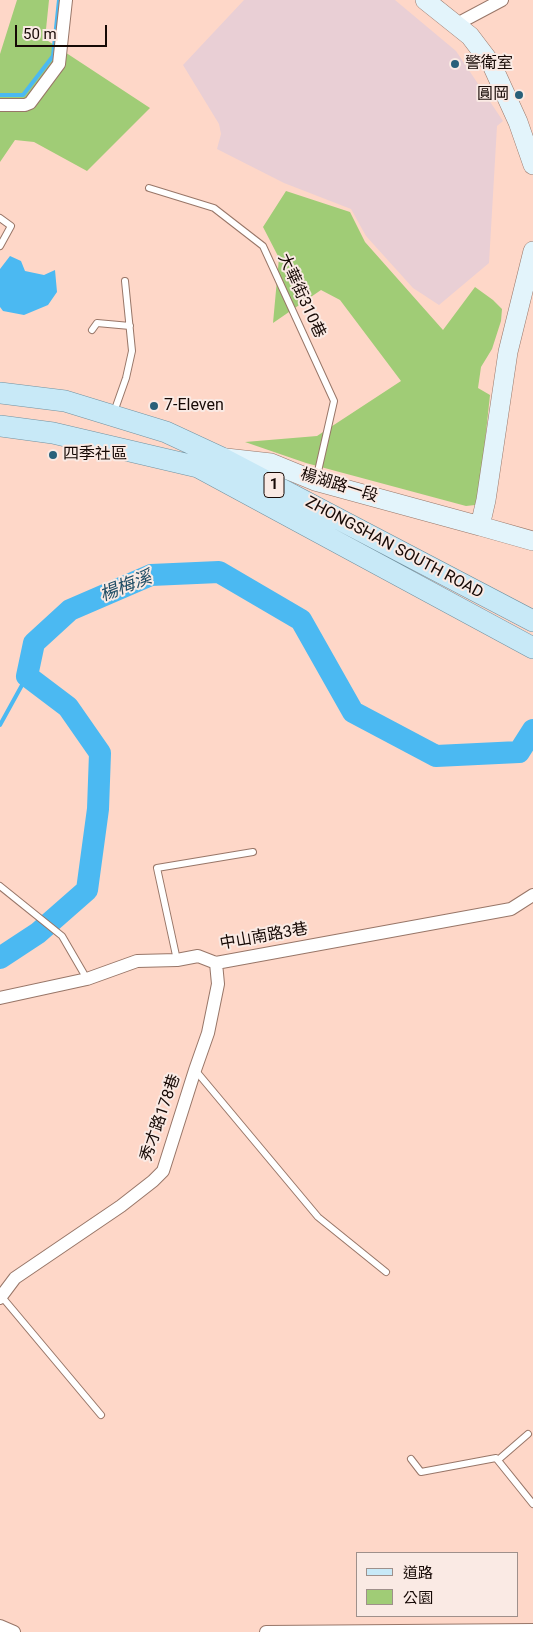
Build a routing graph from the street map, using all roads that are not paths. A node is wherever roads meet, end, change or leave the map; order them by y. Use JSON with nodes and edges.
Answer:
{"nodes":[{"id":1,"x":66,"y":0,"type":"edge"},
{"id":2,"x":425,"y":0,"type":"edge"},
{"id":3,"x":502,"y":0,"type":"edge"},
{"id":4,"x":455,"y":25,"type":"junction"},
{"id":5,"x":0,"y":105,"type":"edge"},
{"id":6,"x":533,"y":165,"type":"edge"},
{"id":7,"x":149,"y":188,"type":"dead end"},
{"id":8,"x":0,"y":218,"type":"edge"},
{"id":9,"x":0,"y":246,"type":"edge"},
{"id":10,"x":533,"y":251,"type":"edge"},
{"id":11,"x":125,"y":281,"type":"dead end"},
{"id":12,"x":130,"y":326,"type":"junction"},
{"id":13,"x":92,"y":330,"type":"dead end"},
{"id":14,"x":0,"y":393,"type":"edge"},
{"id":15,"x":112,"y":415,"type":"junction"},
{"id":16,"x":0,"y":426,"type":"edge"},
{"id":17,"x":222,"y":458,"type":"junction"},
{"id":18,"x":198,"y":466,"type":"junction"},
{"id":19,"x":315,"y":481,"type":"junction"},
{"id":20,"x":480,"y":526,"type":"junction"},
{"id":21,"x":533,"y":541,"type":"edge"},
{"id":22,"x":533,"y":621,"type":"edge"},
{"id":23,"x":533,"y":648,"type":"edge"},
{"id":24,"x":252,"y":852,"type":"dead end"},
{"id":25,"x":0,"y":886,"type":"edge"},
{"id":26,"x":533,"y":895,"type":"edge"},
{"id":27,"x":178,"y":960,"type":"junction"},
{"id":28,"x":216,"y":963,"type":"junction"},
{"id":29,"x":87,"y":979,"type":"junction"},
{"id":30,"x":0,"y":998,"type":"edge"},
{"id":31,"x":195,"y":1070,"type":"junction"},
{"id":32,"x":386,"y":1272,"type":"dead end"},
{"id":33,"x":1,"y":1298,"type":"edge"},
{"id":34,"x":100,"y":1415,"type":"dead end"},
{"id":35,"x":528,"y":1434,"type":"dead end"},
{"id":36,"x":411,"y":1459,"type":"dead end"},
{"id":37,"x":498,"y":1460,"type":"junction"},
{"id":38,"x":533,"y":1504,"type":"edge"},
{"id":39,"x":0,"y":1626,"type":"edge"},
{"id":40,"x":533,"y":1630,"type":"edge"},
{"id":41,"x":14,"y":1632,"type":"edge"},
{"id":42,"x":266,"y":1632,"type":"edge"}],
"edges":[{"from":1,"to":5,"type":"street"},
{"from":2,"to":4,"type":"street"},
{"from":3,"to":4,"type":"street"},
{"from":4,"to":6,"type":"street"},
{"from":7,"to":19,"type":"lane","name":"大華街310巷"},
{"from":8,"to":9,"type":"lane"},
{"from":10,"to":20,"type":"street"},
{"from":11,"to":12,"type":"lane"},
{"from":12,"to":13,"type":"lane"},
{"from":12,"to":15,"type":"lane"},
{"from":14,"to":15,"type":"main road","name":"ZHONGSHAN SOUTH ROAD","number":"1"},
{"from":15,"to":17,"type":"main road","name":"ZHONGSHAN SOUTH ROAD","number":"1"},
{"from":16,"to":18,"type":"main road","name":"ZHONGSHAN SOUTH ROAD","number":"1"},
{"from":17,"to":18,"type":"street","name":"楊湖路一段"},
{"from":17,"to":19,"type":"street","name":"楊湖路一段"},
{"from":17,"to":22,"type":"main road","name":"ZHONGSHAN SOUTH ROAD","number":"1"},
{"from":18,"to":23,"type":"main road","name":"ZHONGSHAN SOUTH ROAD","number":"1"},
{"from":19,"to":20,"type":"street","name":"楊湖路一段"},
{"from":20,"to":21,"type":"street","name":"楊湖路一段"},
{"from":24,"to":27,"type":"lane"},
{"from":25,"to":29,"type":"lane"},
{"from":26,"to":28,"type":"street","name":"中山南路3巷"},
{"from":27,"to":28,"type":"street","name":"中山南路3巷"},
{"from":27,"to":29,"type":"street","name":"中山南路3巷"},
{"from":28,"to":31,"type":"street","name":"秀才路178巷"},
{"from":29,"to":30,"type":"street","name":"中山南路3巷"},
{"from":31,"to":32,"type":"lane"},
{"from":31,"to":33,"type":"street","name":"秀才路178巷"},
{"from":33,"to":34,"type":"lane"},
{"from":35,"to":37,"type":"lane"},
{"from":36,"to":37,"type":"lane"},
{"from":37,"to":38,"type":"lane"},
{"from":39,"to":41,"type":"street"},
{"from":40,"to":42,"type":"street"}]}
